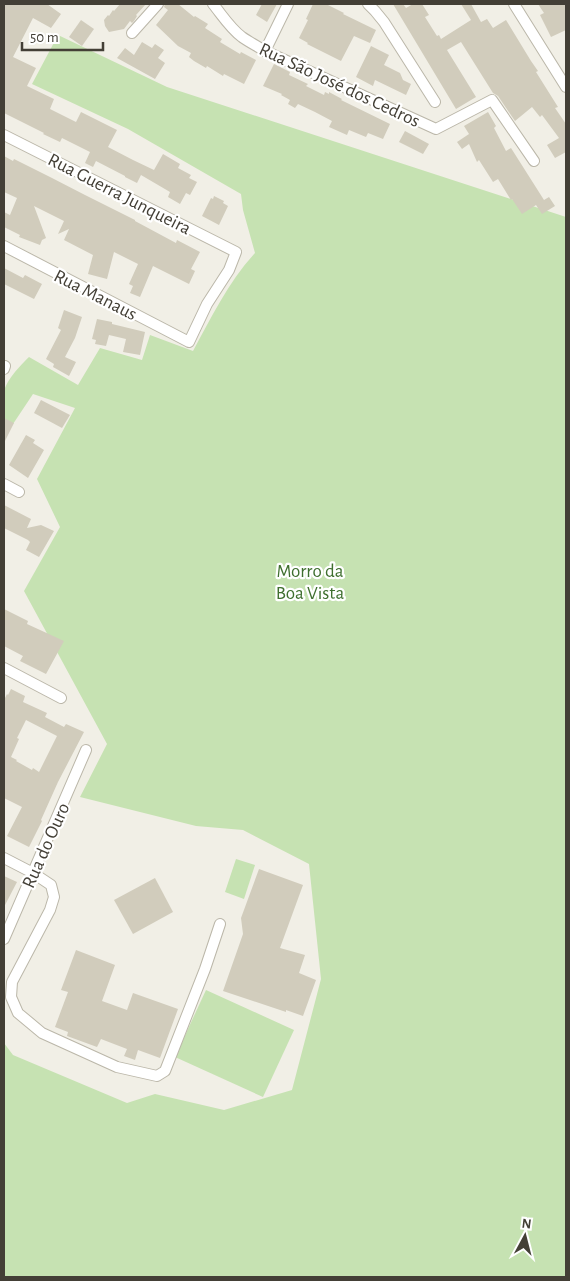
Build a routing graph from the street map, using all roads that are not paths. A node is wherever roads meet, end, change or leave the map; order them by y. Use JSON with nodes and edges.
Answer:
{"nodes":[{"id":1,"x":158,"y":4,"type":"edge"},
{"id":2,"x":213,"y":4,"type":"edge"},
{"id":3,"x":288,"y":4,"type":"edge"},
{"id":4,"x":368,"y":4,"type":"edge"},
{"id":5,"x":514,"y":4,"type":"edge"},
{"id":6,"x":132,"y":34,"type":"dead end"},
{"id":7,"x":266,"y":51,"type":"junction"},
{"id":8,"x":566,"y":87,"type":"edge"},
{"id":9,"x":435,"y":102,"type":"dead end"},
{"id":10,"x":4,"y":135,"type":"edge"},
{"id":11,"x":534,"y":161,"type":"dead end"},
{"id":12,"x":4,"y":246,"type":"edge"},
{"id":13,"x":189,"y":342,"type":"joint"},
{"id":14,"x":4,"y":484,"type":"edge"},
{"id":15,"x":19,"y":492,"type":"dead end"},
{"id":16,"x":4,"y":668,"type":"edge"},
{"id":17,"x":61,"y":698,"type":"dead end"},
{"id":18,"x":86,"y":750,"type":"dead end"},
{"id":19,"x":4,"y":858,"type":"edge"},
{"id":20,"x":33,"y":873,"type":"junction"},
{"id":21,"x":220,"y":924,"type":"dead end"},
{"id":22,"x":4,"y":939,"type":"edge"}],
"edges":[{"from":1,"to":6,"type":"street"},
{"from":2,"to":7,"type":"street","name":"Rua São José dos Cedros"},
{"from":3,"to":7,"type":"street"},
{"from":4,"to":9,"type":"street"},
{"from":5,"to":8,"type":"street"},
{"from":7,"to":11,"type":"street","name":"Rua São José dos Cedros"},
{"from":10,"to":13,"type":"street","name":"Rua Guerra Junqueira"},
{"from":12,"to":13,"type":"street","name":"Rua Manaus"},
{"from":14,"to":15,"type":"street"},
{"from":16,"to":17,"type":"street"},
{"from":18,"to":20,"type":"street","name":"Rua do Ouro"},
{"from":19,"to":20,"type":"street"},
{"from":20,"to":21,"type":"street"},
{"from":20,"to":22,"type":"street","name":"Rua do Ouro"}]}
